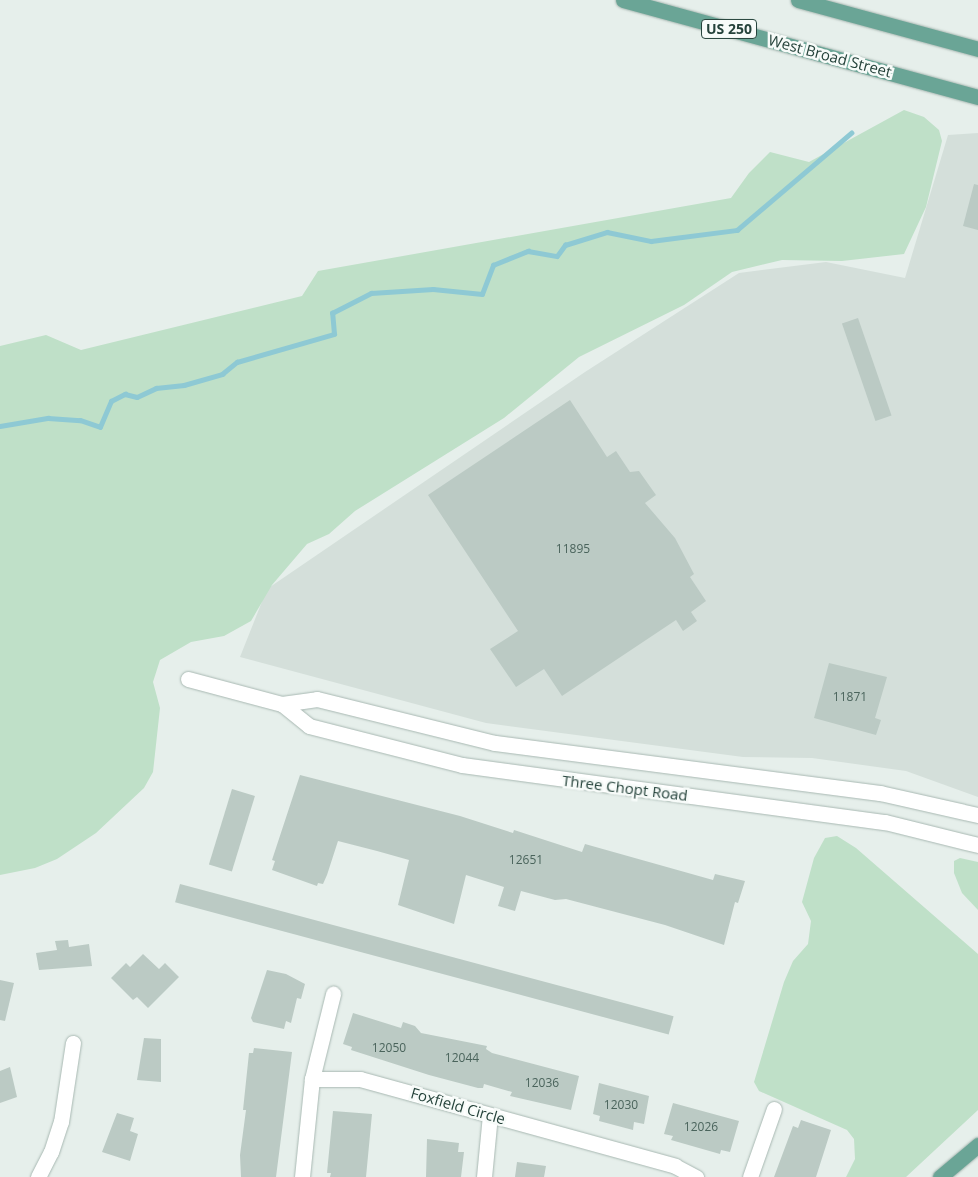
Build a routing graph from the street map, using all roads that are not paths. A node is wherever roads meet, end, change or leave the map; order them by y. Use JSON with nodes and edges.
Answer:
{"nodes":[{"id":1,"x":623,"y":0,"type":"edge"},
{"id":2,"x":798,"y":0,"type":"edge"},
{"id":3,"x":978,"y":49,"type":"edge"},
{"id":4,"x":978,"y":84,"type":"edge"},
{"id":5,"x":971,"y":95,"type":"edge"},
{"id":6,"x":188,"y":679,"type":"dead end"},
{"id":7,"x":282,"y":704,"type":"junction"},
{"id":8,"x":978,"y":815,"type":"edge"},
{"id":9,"x":978,"y":845,"type":"edge"},
{"id":10,"x":333,"y":994,"type":"dead end"},
{"id":11,"x":73,"y":1043,"type":"dead end"},
{"id":12,"x":312,"y":1079,"type":"junction"},
{"id":13,"x":774,"y":1109,"type":"dead end"},
{"id":14,"x":490,"y":1115,"type":"junction"},
{"id":15,"x":978,"y":1145,"type":"edge"},
{"id":16,"x":38,"y":1177,"type":"edge"},
{"id":17,"x":302,"y":1177,"type":"edge"},
{"id":18,"x":484,"y":1177,"type":"edge"},
{"id":19,"x":696,"y":1177,"type":"edge"},
{"id":20,"x":750,"y":1177,"type":"edge"},
{"id":21,"x":940,"y":1177,"type":"edge"}],
"edges":[{"from":1,"to":5,"type":"main road","name":"West Broad Street","number":"US 250"},
{"from":2,"to":3,"type":"main road"},
{"from":4,"to":5,"type":"main road"},
{"from":6,"to":7,"type":"street","name":"Three Chopt Road"},
{"from":7,"to":8,"type":"street","name":"Three Chopt Road"},
{"from":7,"to":9,"type":"street","name":"Three Chopt Road"},
{"from":10,"to":12,"type":"street"},
{"from":11,"to":16,"type":"street"},
{"from":12,"to":14,"type":"street","name":"Foxfield Circle"},
{"from":12,"to":17,"type":"street"},
{"from":13,"to":20,"type":"street"},
{"from":14,"to":18,"type":"street"},
{"from":14,"to":19,"type":"street","name":"Foxfield Circle"},
{"from":15,"to":21,"type":"main road"}]}
